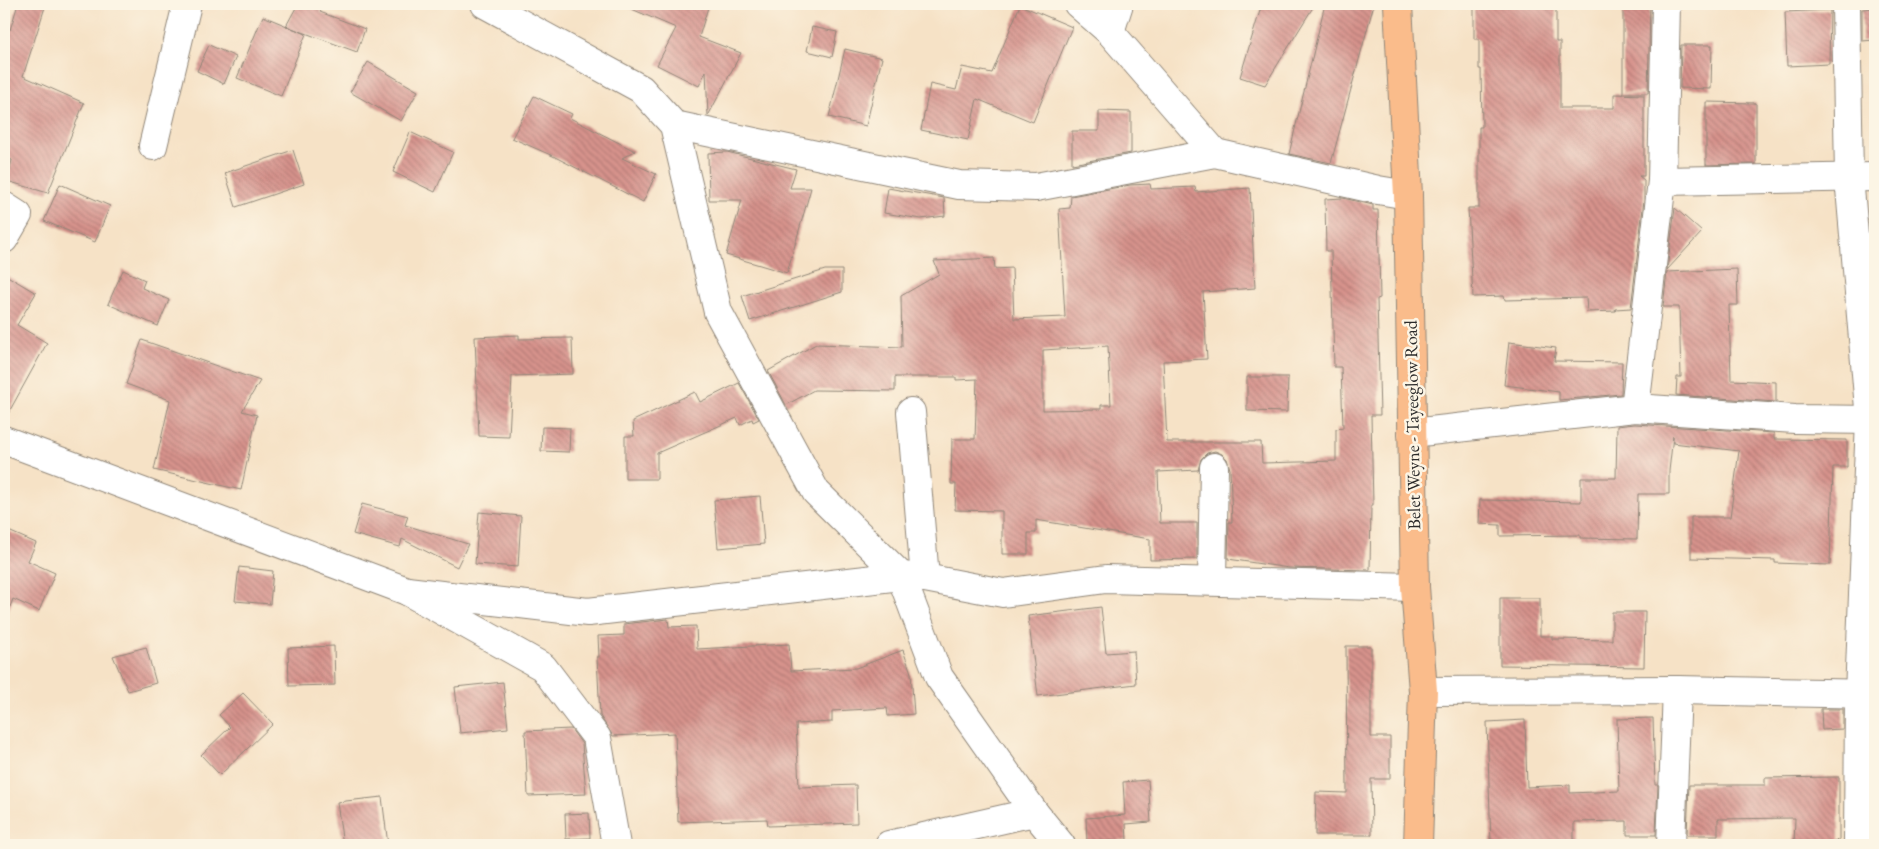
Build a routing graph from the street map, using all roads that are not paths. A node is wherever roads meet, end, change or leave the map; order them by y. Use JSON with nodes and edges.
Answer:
{"nodes":[{"id":1,"x":187,"y":4,"type":"edge"},
{"id":2,"x":485,"y":4,"type":"edge"},
{"id":3,"x":1078,"y":4,"type":"edge"},
{"id":4,"x":1119,"y":4,"type":"edge"},
{"id":5,"x":1398,"y":4,"type":"edge"},
{"id":6,"x":1666,"y":4,"type":"edge"},
{"id":7,"x":1846,"y":4,"type":"edge"},
{"id":8,"x":1110,"y":32,"type":"junction"},
{"id":9,"x":674,"y":125,"type":"junction"},
{"id":10,"x":153,"y":146,"type":"dead end"},
{"id":11,"x":1215,"y":153,"type":"junction"},
{"id":12,"x":1862,"y":177,"type":"edge"},
{"id":13,"x":1662,"y":181,"type":"junction"},
{"id":14,"x":1408,"y":195,"type":"junction"},
{"id":15,"x":4,"y":206,"type":"edge"},
{"id":16,"x":4,"y":239,"type":"edge"},
{"id":17,"x":1635,"y":408,"type":"junction"},
{"id":18,"x":912,"y":412,"type":"dead end"},
{"id":19,"x":1873,"y":420,"type":"edge"},
{"id":20,"x":1412,"y":433,"type":"junction"},
{"id":21,"x":4,"y":440,"type":"edge"},
{"id":22,"x":1214,"y":467,"type":"dead end"},
{"id":23,"x":913,"y":577,"type":"junction"},
{"id":24,"x":1212,"y":580,"type":"junction"},
{"id":25,"x":1416,"y":587,"type":"junction"},
{"id":26,"x":407,"y":591,"type":"junction"},
{"id":27,"x":1677,"y":690,"type":"junction"},
{"id":28,"x":1423,"y":691,"type":"junction"},
{"id":29,"x":1867,"y":694,"type":"edge"},
{"id":30,"x":1034,"y":812,"type":"junction"},
{"id":31,"x":616,"y":845,"type":"edge"},
{"id":32,"x":889,"y":845,"type":"edge"},
{"id":33,"x":1061,"y":845,"type":"edge"},
{"id":34,"x":1418,"y":845,"type":"edge"},
{"id":35,"x":1671,"y":845,"type":"edge"},
{"id":36,"x":1858,"y":845,"type":"edge"}],
"edges":[{"from":1,"to":10,"type":"street"},
{"from":2,"to":9,"type":"street"},
{"from":3,"to":8,"type":"street"},
{"from":4,"to":8,"type":"street"},
{"from":5,"to":14,"type":"main road","name":"Belet Weyne - Tayeeglow Road"},
{"from":6,"to":13,"type":"street"},
{"from":7,"to":12,"type":"street"},
{"from":8,"to":11,"type":"street"},
{"from":9,"to":11,"type":"street"},
{"from":9,"to":23,"type":"street"},
{"from":11,"to":14,"type":"street"},
{"from":12,"to":13,"type":"street"},
{"from":12,"to":19,"type":"street"},
{"from":13,"to":17,"type":"street"},
{"from":14,"to":20,"type":"main road","name":"Belet Weyne - Tayeeglow Road"},
{"from":15,"to":16,"type":"street"},
{"from":17,"to":19,"type":"street"},
{"from":17,"to":20,"type":"street"},
{"from":18,"to":23,"type":"street"},
{"from":19,"to":29,"type":"street"},
{"from":20,"to":25,"type":"main road","name":"Belet Weyne - Tayeeglow Road"},
{"from":21,"to":26,"type":"street"},
{"from":22,"to":24,"type":"street"},
{"from":23,"to":24,"type":"street"},
{"from":23,"to":26,"type":"street"},
{"from":23,"to":30,"type":"street"},
{"from":24,"to":25,"type":"street"},
{"from":25,"to":28,"type":"main road","name":"Belet Weyne - Tayeeglow Road"},
{"from":26,"to":31,"type":"street"},
{"from":27,"to":28,"type":"street"},
{"from":27,"to":29,"type":"street"},
{"from":27,"to":35,"type":"street"},
{"from":28,"to":34,"type":"main road","name":"Belet Weyne - Tayeeglow Road"},
{"from":29,"to":36,"type":"street"},
{"from":30,"to":32,"type":"street"},
{"from":30,"to":33,"type":"street"}]}
